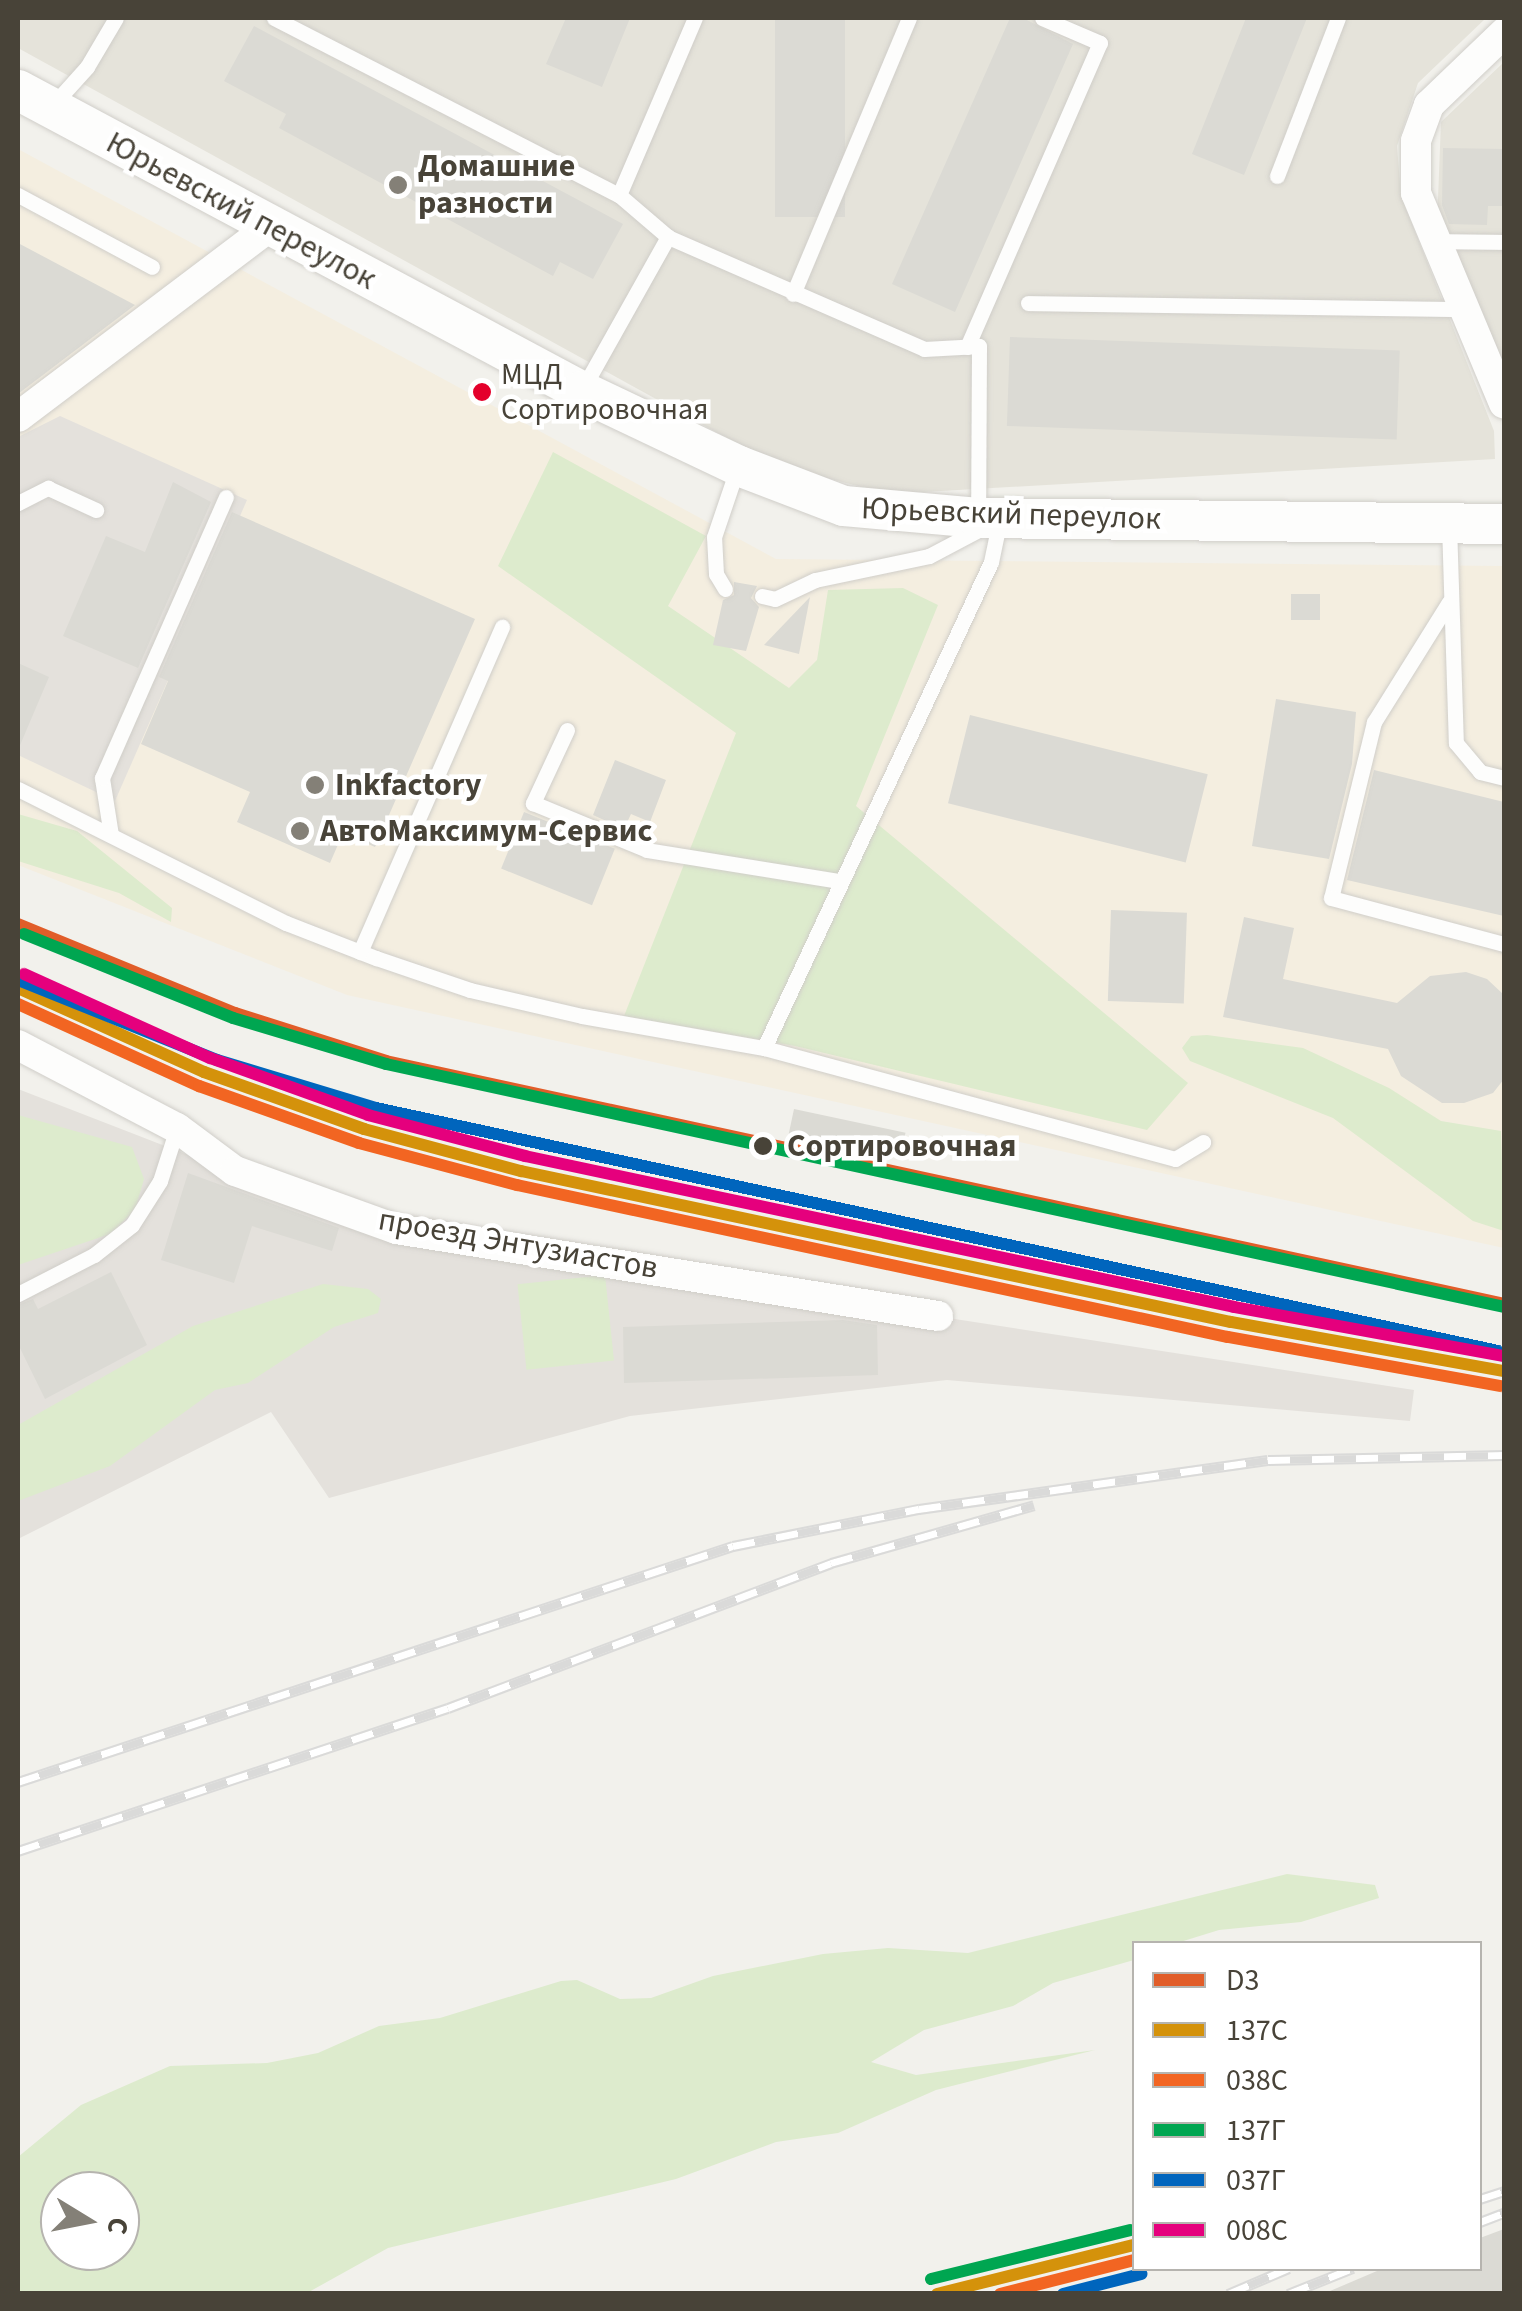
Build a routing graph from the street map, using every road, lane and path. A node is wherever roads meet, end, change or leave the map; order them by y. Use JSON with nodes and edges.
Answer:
{"nodes":[{"id":1,"x":116,"y":18,"type":"edge"},
{"id":2,"x":274,"y":18,"type":"edge"},
{"id":3,"x":695,"y":18,"type":"edge"},
{"id":4,"x":909,"y":18,"type":"edge"},
{"id":5,"x":1042,"y":18,"type":"edge"},
{"id":6,"x":1338,"y":18,"type":"edge"},
{"id":7,"x":1504,"y":33,"type":"edge"},
{"id":8,"x":34,"y":99,"type":"edge"},
{"id":9,"x":1277,"y":176,"type":"dead end"},
{"id":10,"x":619,"y":194,"type":"junction"},
{"id":11,"x":18,"y":195,"type":"edge"},
{"id":12,"x":270,"y":227,"type":"junction"},
{"id":13,"x":668,"y":236,"type":"junction"},
{"id":14,"x":1432,"y":241,"type":"junction"},
{"id":15,"x":1504,"y":242,"type":"edge"},
{"id":16,"x":152,"y":267,"type":"dead end"},
{"id":17,"x":793,"y":294,"type":"junction"},
{"id":18,"x":1028,"y":303,"type":"dead end"},
{"id":19,"x":1462,"y":309,"type":"junction"},
{"id":20,"x":967,"y":347,"type":"junction"},
{"id":21,"x":581,"y":391,"type":"junction"},
{"id":22,"x":1504,"y":403,"type":"edge"},
{"id":23,"x":18,"y":417,"type":"edge"},
{"id":24,"x":739,"y":466,"type":"junction"},
{"id":25,"x":226,"y":497,"type":"dead end"},
{"id":26,"x":18,"y":503,"type":"edge"},
{"id":27,"x":96,"y":510,"type":"dead end"},
{"id":28,"x":989,"y":518,"type":"junction"},
{"id":29,"x":1448,"y":524,"type":"junction"},
{"id":30,"x":1504,"y":524,"type":"edge"},
{"id":31,"x":725,"y":589,"type":"dead end"},
{"id":32,"x":762,"y":596,"type":"dead end"},
{"id":33,"x":1450,"y":602,"type":"junction"},
{"id":34,"x":502,"y":627,"type":"dead end"},
{"id":35,"x":567,"y":730,"type":"dead end"},
{"id":36,"x":1504,"y":778,"type":"edge"},
{"id":37,"x":18,"y":789,"type":"edge"},
{"id":38,"x":111,"y":835,"type":"junction"},
{"id":39,"x":839,"y":881,"type":"junction"},
{"id":40,"x":1504,"y":944,"type":"edge"},
{"id":41,"x":360,"y":952,"type":"junction"},
{"id":42,"x":18,"y":1045,"type":"edge"},
{"id":43,"x":764,"y":1048,"type":"junction"},
{"id":44,"x":177,"y":1128,"type":"junction"},
{"id":45,"x":1204,"y":1142,"type":"dead end"},
{"id":46,"x":18,"y":1294,"type":"edge"},
{"id":47,"x":938,"y":1316,"type":"dead end"}],
"edges":[{"from":1,"to":8,"type":"lane"},
{"from":2,"to":10,"type":"lane"},
{"from":3,"to":10,"type":"lane"},
{"from":4,"to":17,"type":"lane"},
{"from":5,"to":20,"type":"lane"},
{"from":6,"to":9,"type":"lane"},
{"from":7,"to":14,"type":"street"},
{"from":8,"to":12,"type":"street","name":"Юрьевский переулок"},
{"from":10,"to":13,"type":"lane"},
{"from":11,"to":16,"type":"lane"},
{"from":12,"to":21,"type":"street","name":"Юрьевский переулок"},
{"from":12,"to":23,"type":"street"},
{"from":13,"to":17,"type":"lane"},
{"from":13,"to":21,"type":"lane"},
{"from":14,"to":15,"type":"lane"},
{"from":14,"to":19,"type":"street"},
{"from":17,"to":20,"type":"lane"},
{"from":18,"to":19,"type":"lane"},
{"from":19,"to":22,"type":"street"},
{"from":20,"to":28,"type":"lane"},
{"from":21,"to":24,"type":"street","name":"Юрьевский переулок"},
{"from":24,"to":28,"type":"street","name":"Юрьевский переулок"},
{"from":24,"to":31,"type":"lane"},
{"from":25,"to":38,"type":"lane"},
{"from":26,"to":27,"type":"lane"},
{"from":28,"to":29,"type":"street","name":"Юрьевский переулок"},
{"from":28,"to":32,"type":"lane"},
{"from":28,"to":39,"type":"lane"},
{"from":29,"to":30,"type":"street","name":"Юрьевский переулок"},
{"from":29,"to":33,"type":"lane"},
{"from":33,"to":36,"type":"lane"},
{"from":33,"to":40,"type":"lane"},
{"from":34,"to":41,"type":"lane"},
{"from":35,"to":39,"type":"lane"},
{"from":37,"to":38,"type":"lane"},
{"from":38,"to":41,"type":"lane"},
{"from":39,"to":43,"type":"lane"},
{"from":41,"to":43,"type":"lane"},
{"from":42,"to":44,"type":"street","name":"проезд Энтузиастов"},
{"from":43,"to":45,"type":"lane"},
{"from":44,"to":46,"type":"lane"},
{"from":44,"to":47,"type":"street","name":"проезд Энтузиастов"}]}
